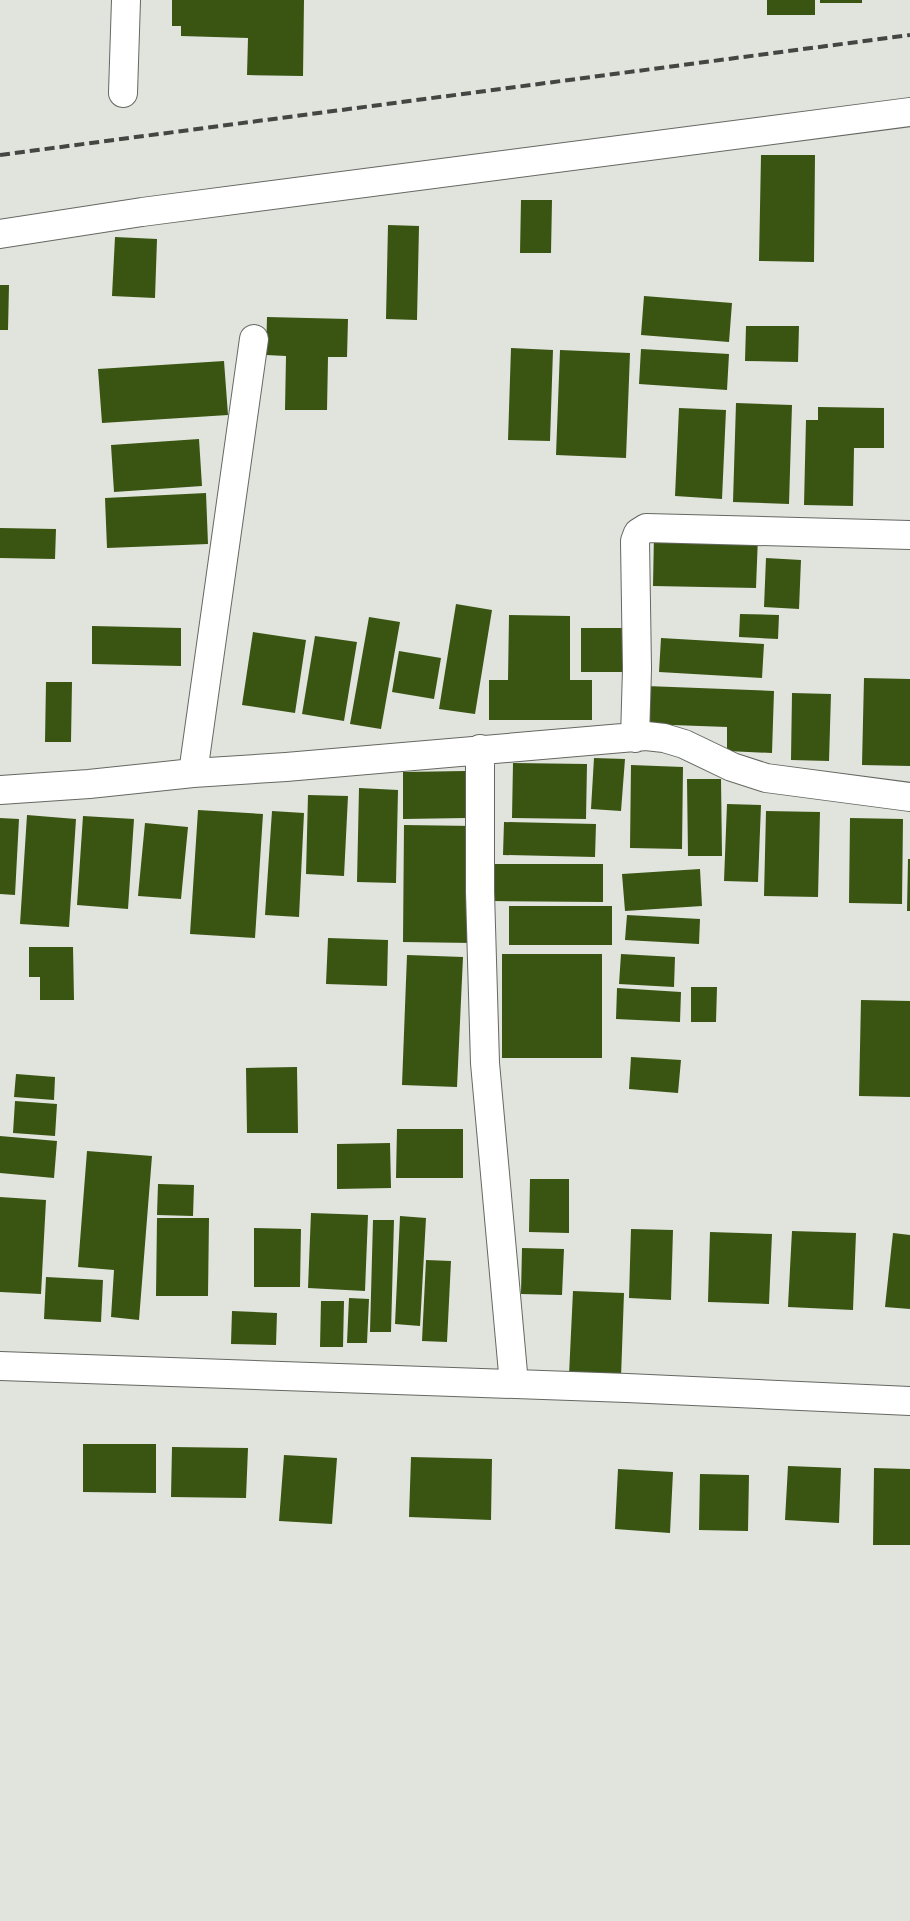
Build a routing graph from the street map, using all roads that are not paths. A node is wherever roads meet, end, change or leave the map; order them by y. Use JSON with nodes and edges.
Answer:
{"nodes":[{"id":1,"x":126,"y":0,"type":"edge"},
{"id":2,"x":123,"y":93,"type":"dead end"},
{"id":3,"x":910,"y":112,"type":"edge"},
{"id":4,"x":0,"y":234,"type":"edge"},
{"id":5,"x":254,"y":339,"type":"dead end"},
{"id":6,"x":910,"y":535,"type":"edge"},
{"id":7,"x":635,"y":738,"type":"junction"},
{"id":8,"x":480,"y":749,"type":"junction"},
{"id":9,"x":193,"y":773,"type":"junction"},
{"id":10,"x":0,"y":790,"type":"edge"},
{"id":11,"x":910,"y":797,"type":"edge"},
{"id":12,"x":0,"y":1366,"type":"edge"},
{"id":13,"x":514,"y":1384,"type":"junction"},
{"id":14,"x":910,"y":1401,"type":"edge"}],
"edges":[{"from":1,"to":2,"type":"street"},
{"from":3,"to":4,"type":"street"},
{"from":5,"to":9,"type":"street"},
{"from":6,"to":7,"type":"street"},
{"from":7,"to":8,"type":"street"},
{"from":7,"to":11,"type":"street"},
{"from":8,"to":9,"type":"street"},
{"from":8,"to":13,"type":"street"},
{"from":9,"to":10,"type":"street"},
{"from":12,"to":13,"type":"street"},
{"from":13,"to":14,"type":"street"}]}
